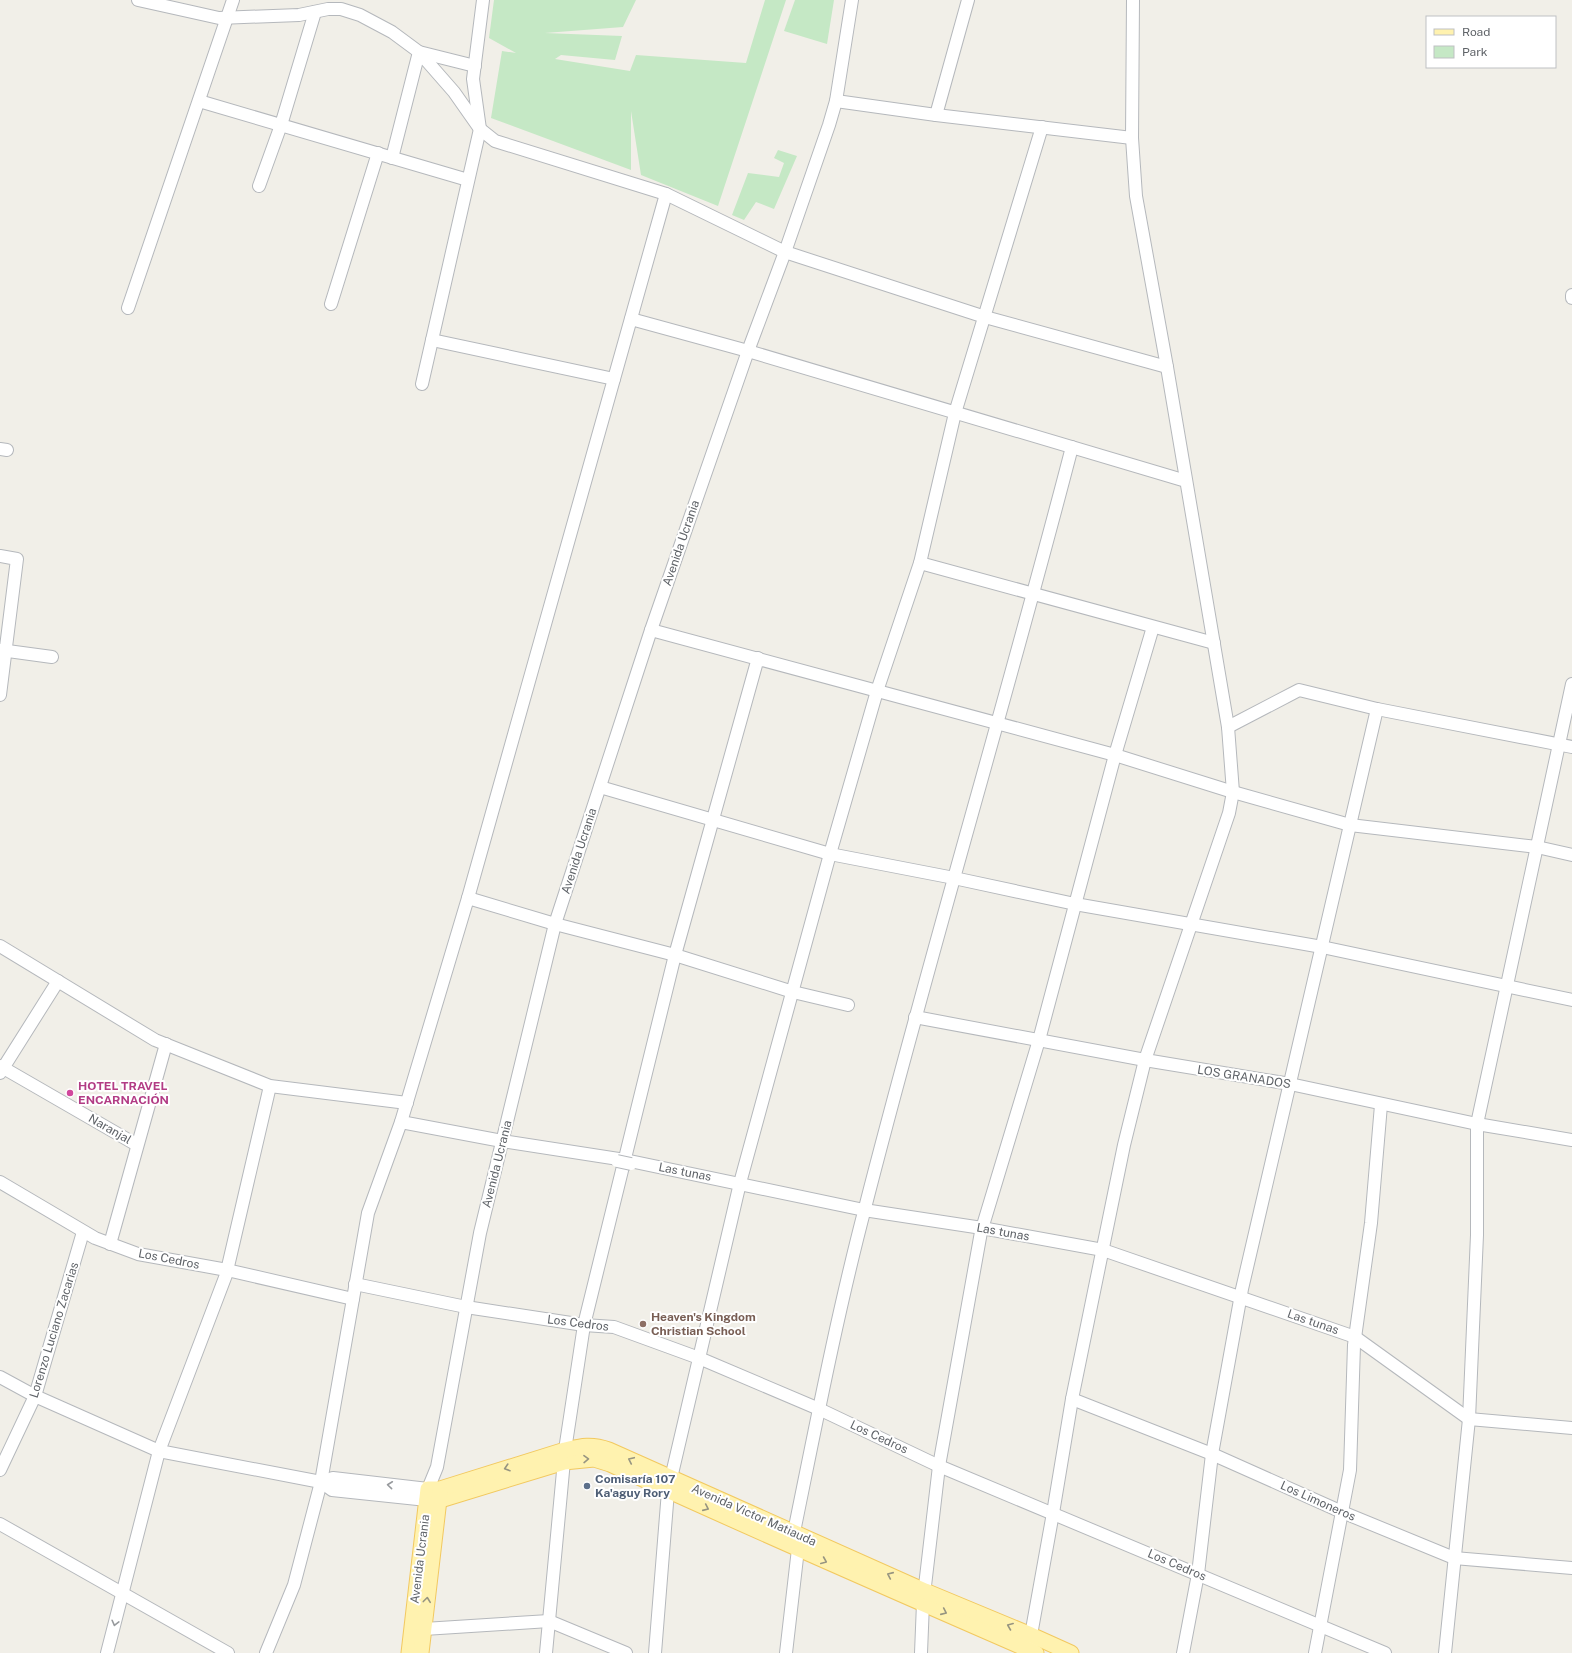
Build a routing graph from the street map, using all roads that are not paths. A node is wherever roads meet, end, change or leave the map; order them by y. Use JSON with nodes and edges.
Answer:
{"nodes":[{"id":1,"x":138,"y":0,"type":"edge"},
{"id":2,"x":233,"y":0,"type":"edge"},
{"id":3,"x":483,"y":0,"type":"edge"},
{"id":4,"x":852,"y":0,"type":"edge"},
{"id":5,"x":968,"y":0,"type":"edge"},
{"id":6,"x":1133,"y":0,"type":"edge"},
{"id":7,"x":315,"y":12,"type":"junction"},
{"id":8,"x":228,"y":18,"type":"junction"},
{"id":9,"x":419,"y":52,"type":"junction"},
{"id":10,"x":475,"y":66,"type":"junction"},
{"id":11,"x":199,"y":101,"type":"junction"},
{"id":12,"x":836,"y":101,"type":"junction"},
{"id":13,"x":936,"y":114,"type":"junction"},
{"id":14,"x":281,"y":125,"type":"junction"},
{"id":15,"x":1042,"y":127,"type":"junction"},
{"id":16,"x":480,"y":129,"type":"junction"},
{"id":17,"x":1132,"y":138,"type":"junction"},
{"id":18,"x":378,"y":153,"type":"junction"},
{"id":19,"x":392,"y":158,"type":"junction"},
{"id":20,"x":468,"y":180,"type":"junction"},
{"id":21,"x":259,"y":186,"type":"dead end"},
{"id":22,"x":666,"y":194,"type":"junction"},
{"id":23,"x":785,"y":252,"type":"junction"},
{"id":24,"x":331,"y":304,"type":"dead end"},
{"id":25,"x":128,"y":308,"type":"dead end"},
{"id":26,"x":985,"y":317,"type":"junction"},
{"id":27,"x":631,"y":319,"type":"junction"},
{"id":28,"x":432,"y":340,"type":"junction"},
{"id":29,"x":748,"y":351,"type":"junction"},
{"id":30,"x":1167,"y":366,"type":"junction"},
{"id":31,"x":614,"y":379,"type":"junction"},
{"id":32,"x":422,"y":384,"type":"dead end"},
{"id":33,"x":955,"y":413,"type":"junction"},
{"id":34,"x":1072,"y":447,"type":"junction"},
{"id":35,"x":1186,"y":481,"type":"junction"},
{"id":36,"x":0,"y":556,"type":"edge"},
{"id":37,"x":920,"y":563,"type":"junction"},
{"id":38,"x":1033,"y":594,"type":"junction"},
{"id":39,"x":1153,"y":627,"type":"junction"},
{"id":40,"x":651,"y":630,"type":"junction"},
{"id":41,"x":1214,"y":643,"type":"junction"},
{"id":42,"x":3,"y":650,"type":"edge"},
{"id":43,"x":52,"y":657,"type":"dead end"},
{"id":44,"x":758,"y":658,"type":"junction"},
{"id":45,"x":1572,"y":684,"type":"edge"},
{"id":46,"x":876,"y":691,"type":"junction"},
{"id":47,"x":0,"y":695,"type":"edge"},
{"id":48,"x":1377,"y":709,"type":"junction"},
{"id":49,"x":997,"y":724,"type":"junction"},
{"id":50,"x":1228,"y":727,"type":"junction"},
{"id":51,"x":1559,"y":744,"type":"junction"},
{"id":52,"x":1572,"y":747,"type":"edge"},
{"id":53,"x":1115,"y":755,"type":"junction"},
{"id":54,"x":600,"y":787,"type":"junction"},
{"id":55,"x":1232,"y":792,"type":"junction"},
{"id":56,"x":712,"y":820,"type":"junction"},
{"id":57,"x":1350,"y":825,"type":"junction"},
{"id":58,"x":1537,"y":847,"type":"junction"},
{"id":59,"x":830,"y":854,"type":"junction"},
{"id":60,"x":1572,"y":855,"type":"edge"},
{"id":61,"x":954,"y":878,"type":"junction"},
{"id":62,"x":468,"y":898,"type":"junction"},
{"id":63,"x":1075,"y":904,"type":"junction"},
{"id":64,"x":555,"y":924,"type":"junction"},
{"id":65,"x":1192,"y":925,"type":"junction"},
{"id":66,"x":0,"y":946,"type":"edge"},
{"id":67,"x":1322,"y":947,"type":"junction"},
{"id":68,"x":675,"y":955,"type":"junction"},
{"id":69,"x":58,"y":981,"type":"junction"},
{"id":70,"x":1507,"y":987,"type":"junction"},
{"id":71,"x":792,"y":992,"type":"junction"},
{"id":72,"x":1572,"y":1000,"type":"edge"},
{"id":73,"x":848,"y":1005,"type":"dead end"},
{"id":74,"x":915,"y":1017,"type":"junction"},
{"id":75,"x":1039,"y":1040,"type":"junction"},
{"id":76,"x":166,"y":1044,"type":"junction"},
{"id":77,"x":1145,"y":1060,"type":"junction"},
{"id":78,"x":1,"y":1069,"type":"edge"},
{"id":79,"x":1290,"y":1084,"type":"junction"},
{"id":80,"x":270,"y":1086,"type":"junction"},
{"id":81,"x":406,"y":1103,"type":"junction"},
{"id":82,"x":1381,"y":1105,"type":"junction"},
{"id":83,"x":401,"y":1122,"type":"junction"},
{"id":84,"x":1477,"y":1124,"type":"junction"},
{"id":85,"x":1572,"y":1140,"type":"edge"},
{"id":86,"x":502,"y":1141,"type":"junction"},
{"id":87,"x":137,"y":1145,"type":"junction"},
{"id":88,"x":624,"y":1162,"type":"junction"},
{"id":89,"x":0,"y":1182,"type":"edge"},
{"id":90,"x":740,"y":1184,"type":"junction"},
{"id":91,"x":864,"y":1210,"type":"junction"},
{"id":92,"x":982,"y":1228,"type":"junction"},
{"id":93,"x":84,"y":1232,"type":"junction"},
{"id":94,"x":110,"y":1244,"type":"junction"},
{"id":95,"x":1103,"y":1250,"type":"junction"},
{"id":96,"x":227,"y":1270,"type":"junction"},
{"id":97,"x":355,"y":1284,"type":"junction"},
{"id":98,"x":353,"y":1298,"type":"junction"},
{"id":99,"x":1240,"y":1298,"type":"junction"},
{"id":100,"x":466,"y":1307,"type":"junction"},
{"id":101,"x":584,"y":1325,"type":"junction"},
{"id":102,"x":1355,"y":1337,"type":"junction"},
{"id":103,"x":699,"y":1358,"type":"junction"},
{"id":104,"x":0,"y":1378,"type":"edge"},
{"id":105,"x":35,"y":1396,"type":"junction"},
{"id":106,"x":1072,"y":1399,"type":"junction"},
{"id":107,"x":819,"y":1409,"type":"junction"},
{"id":108,"x":1469,"y":1419,"type":"junction"},
{"id":109,"x":1572,"y":1428,"type":"edge"},
{"id":110,"x":159,"y":1451,"type":"junction"},
{"id":111,"x":1212,"y":1454,"type":"junction"},
{"id":112,"x":564,"y":1456,"type":"junction"},
{"id":113,"x":939,"y":1466,"type":"junction"},
{"id":114,"x":0,"y":1470,"type":"edge"},
{"id":115,"x":321,"y":1482,"type":"junction"},
{"id":116,"x":669,"y":1485,"type":"junction"},
{"id":117,"x":434,"y":1495,"type":"junction"},
{"id":118,"x":1342,"y":1512,"type":"junction"},
{"id":119,"x":1053,"y":1513,"type":"junction"},
{"id":120,"x":0,"y":1524,"type":"edge"},
{"id":121,"x":794,"y":1532,"type":"junction"},
{"id":122,"x":798,"y":1549,"type":"junction"},
{"id":123,"x":1454,"y":1558,"type":"junction"},
{"id":124,"x":1572,"y":1568,"type":"edge"},
{"id":125,"x":1198,"y":1574,"type":"junction"},
{"id":126,"x":122,"y":1593,"type":"junction"},
{"id":127,"x":924,"y":1597,"type":"junction"},
{"id":128,"x":549,"y":1621,"type":"junction"},
{"id":129,"x":418,"y":1627,"type":"junction"},
{"id":130,"x":1320,"y":1627,"type":"junction"},
{"id":131,"x":1031,"y":1635,"type":"junction"},
{"id":132,"x":107,"y":1653,"type":"edge"},
{"id":133,"x":228,"y":1653,"type":"edge"},
{"id":134,"x":266,"y":1653,"type":"edge"},
{"id":135,"x":409,"y":1653,"type":"edge"},
{"id":136,"x":421,"y":1653,"type":"edge"},
{"id":137,"x":546,"y":1653,"type":"edge"},
{"id":138,"x":626,"y":1653,"type":"edge"},
{"id":139,"x":655,"y":1653,"type":"edge"},
{"id":140,"x":786,"y":1653,"type":"edge"},
{"id":141,"x":921,"y":1653,"type":"edge"},
{"id":142,"x":1034,"y":1653,"type":"edge"},
{"id":143,"x":1071,"y":1653,"type":"edge"},
{"id":144,"x":1183,"y":1653,"type":"edge"},
{"id":145,"x":1315,"y":1653,"type":"edge"},
{"id":146,"x":1385,"y":1653,"type":"edge"},
{"id":147,"x":1445,"y":1653,"type":"edge"}],
"edges":[{"from":1,"to":8,"type":"street"},
{"from":2,"to":8,"type":"street"},
{"from":3,"to":10,"type":"street"},
{"from":4,"to":12,"type":"street","name":"Avenida Ucrania"},
{"from":5,"to":13,"type":"street"},
{"from":6,"to":17,"type":"street"},
{"from":7,"to":8,"type":"street"},
{"from":7,"to":9,"type":"street"},
{"from":7,"to":14,"type":"street"},
{"from":8,"to":11,"type":"street"},
{"from":9,"to":10,"type":"street"},
{"from":9,"to":16,"type":"street"},
{"from":9,"to":19,"type":"street"},
{"from":10,"to":16,"type":"street"},
{"from":11,"to":14,"type":"street"},
{"from":11,"to":25,"type":"street"},
{"from":12,"to":13,"type":"street"},
{"from":12,"to":23,"type":"street","name":"Avenida Ucrania"},
{"from":13,"to":15,"type":"street"},
{"from":14,"to":18,"type":"street"},
{"from":14,"to":21,"type":"street"},
{"from":15,"to":17,"type":"street"},
{"from":15,"to":26,"type":"street"},
{"from":16,"to":20,"type":"street"},
{"from":16,"to":22,"type":"street"},
{"from":17,"to":30,"type":"street"},
{"from":18,"to":19,"type":"street"},
{"from":18,"to":24,"type":"street"},
{"from":19,"to":20,"type":"street"},
{"from":20,"to":28,"type":"street"},
{"from":22,"to":23,"type":"street"},
{"from":22,"to":27,"type":"street"},
{"from":23,"to":26,"type":"street"},
{"from":23,"to":29,"type":"street","name":"Avenida Ucrania"},
{"from":26,"to":30,"type":"street"},
{"from":26,"to":33,"type":"street"},
{"from":27,"to":29,"type":"street"},
{"from":27,"to":31,"type":"street"},
{"from":28,"to":31,"type":"street"},
{"from":28,"to":32,"type":"street"},
{"from":29,"to":33,"type":"street"},
{"from":29,"to":40,"type":"street","name":"Avenida Ucrania"},
{"from":30,"to":35,"type":"street"},
{"from":31,"to":62,"type":"street"},
{"from":33,"to":34,"type":"street"},
{"from":33,"to":37,"type":"street"},
{"from":34,"to":35,"type":"street"},
{"from":34,"to":38,"type":"street"},
{"from":35,"to":41,"type":"street"},
{"from":36,"to":42,"type":"street"},
{"from":37,"to":38,"type":"street"},
{"from":37,"to":46,"type":"street"},
{"from":38,"to":39,"type":"street"},
{"from":38,"to":49,"type":"street"},
{"from":39,"to":41,"type":"street"},
{"from":39,"to":53,"type":"street"},
{"from":40,"to":44,"type":"street"},
{"from":40,"to":54,"type":"street","name":"Avenida Ucrania"},
{"from":41,"to":50,"type":"street"},
{"from":42,"to":43,"type":"street"},
{"from":42,"to":47,"type":"street"},
{"from":44,"to":46,"type":"street"},
{"from":44,"to":56,"type":"street"},
{"from":45,"to":51,"type":"street"},
{"from":46,"to":49,"type":"street"},
{"from":46,"to":59,"type":"street"},
{"from":48,"to":50,"type":"street"},
{"from":48,"to":51,"type":"street"},
{"from":48,"to":57,"type":"street"},
{"from":49,"to":53,"type":"street"},
{"from":49,"to":61,"type":"street"},
{"from":50,"to":55,"type":"street"},
{"from":51,"to":52,"type":"street"},
{"from":51,"to":58,"type":"street"},
{"from":53,"to":55,"type":"street"},
{"from":53,"to":63,"type":"street"},
{"from":54,"to":56,"type":"street"},
{"from":54,"to":64,"type":"street","name":"Avenida Ucrania"},
{"from":55,"to":57,"type":"street"},
{"from":55,"to":65,"type":"street"},
{"from":56,"to":59,"type":"street"},
{"from":56,"to":68,"type":"street"},
{"from":57,"to":58,"type":"street"},
{"from":57,"to":67,"type":"street"},
{"from":58,"to":60,"type":"street"},
{"from":58,"to":70,"type":"street"},
{"from":59,"to":61,"type":"street"},
{"from":59,"to":71,"type":"street"},
{"from":61,"to":63,"type":"street"},
{"from":61,"to":74,"type":"street"},
{"from":62,"to":64,"type":"street"},
{"from":62,"to":81,"type":"street"},
{"from":63,"to":65,"type":"street"},
{"from":63,"to":75,"type":"street"},
{"from":64,"to":68,"type":"street"},
{"from":64,"to":86,"type":"street","name":"Avenida Ucrania"},
{"from":65,"to":67,"type":"street"},
{"from":65,"to":77,"type":"street"},
{"from":66,"to":69,"type":"street"},
{"from":67,"to":70,"type":"street"},
{"from":67,"to":79,"type":"street"},
{"from":68,"to":71,"type":"street"},
{"from":68,"to":88,"type":"street"},
{"from":69,"to":76,"type":"street"},
{"from":69,"to":78,"type":"street"},
{"from":70,"to":72,"type":"street"},
{"from":70,"to":84,"type":"street"},
{"from":71,"to":73,"type":"street"},
{"from":71,"to":90,"type":"street"},
{"from":74,"to":75,"type":"street","name":"LOS GRANADOS"},
{"from":74,"to":91,"type":"street"},
{"from":75,"to":77,"type":"street","name":"LOS GRANADOS"},
{"from":75,"to":92,"type":"street"},
{"from":76,"to":80,"type":"street"},
{"from":76,"to":87,"type":"street"},
{"from":77,"to":79,"type":"street","name":"LOS GRANADOS"},
{"from":77,"to":95,"type":"street"},
{"from":78,"to":87,"type":"street","name":"Naranjal"},
{"from":79,"to":82,"type":"street","name":"LOS GRANADOS"},
{"from":79,"to":99,"type":"street"},
{"from":80,"to":81,"type":"street"},
{"from":80,"to":96,"type":"street"},
{"from":81,"to":83,"type":"street"},
{"from":82,"to":84,"type":"street","name":"LOS GRANADOS"},
{"from":82,"to":102,"type":"street"},
{"from":83,"to":86,"type":"street","name":"Las tunas"},
{"from":83,"to":97,"type":"street"},
{"from":84,"to":85,"type":"street","name":"LOS GRANADOS"},
{"from":84,"to":108,"type":"street"},
{"from":86,"to":88,"type":"street","name":"Las tunas"},
{"from":86,"to":100,"type":"street","name":"Avenida Ucrania"},
{"from":87,"to":94,"type":"street"},
{"from":88,"to":90,"type":"street","name":"Las tunas"},
{"from":88,"to":101,"type":"street"},
{"from":89,"to":93,"type":"street","name":"Los Cedros"},
{"from":90,"to":91,"type":"street","name":"Las tunas"},
{"from":90,"to":103,"type":"street"},
{"from":91,"to":92,"type":"street","name":"Las tunas"},
{"from":91,"to":107,"type":"street"},
{"from":92,"to":95,"type":"street","name":"Las tunas"},
{"from":92,"to":113,"type":"street"},
{"from":93,"to":94,"type":"street","name":"Los Cedros"},
{"from":93,"to":105,"type":"street","name":"Lorenzo Luciano Zacarias"},
{"from":94,"to":96,"type":"street","name":"Los Cedros"},
{"from":95,"to":99,"type":"street","name":"Las tunas"},
{"from":95,"to":106,"type":"street"},
{"from":96,"to":98,"type":"street","name":"Los Cedros"},
{"from":96,"to":110,"type":"street"},
{"from":97,"to":98,"type":"street"},
{"from":97,"to":100,"type":"street","name":"Los Cedros"},
{"from":98,"to":115,"type":"street"},
{"from":99,"to":102,"type":"street","name":"Las tunas"},
{"from":99,"to":111,"type":"street"},
{"from":100,"to":101,"type":"street","name":"Los Cedros"},
{"from":100,"to":117,"type":"street","name":"Avenida Ucrania"},
{"from":101,"to":103,"type":"street","name":"Los Cedros"},
{"from":101,"to":112,"type":"street"},
{"from":102,"to":108,"type":"street","name":"Las tunas"},
{"from":102,"to":118,"type":"street"},
{"from":103,"to":107,"type":"street","name":"Los Cedros"},
{"from":103,"to":116,"type":"street"},
{"from":104,"to":105,"type":"street"},
{"from":105,"to":110,"type":"street"},
{"from":105,"to":114,"type":"street","name":"Lorenzo Luciano Zacarias"},
{"from":106,"to":111,"type":"street","name":"Los Limoneros"},
{"from":106,"to":119,"type":"street"},
{"from":107,"to":113,"type":"street","name":"Los Cedros"},
{"from":107,"to":121,"type":"street"},
{"from":108,"to":109,"type":"street"},
{"from":108,"to":123,"type":"street"},
{"from":110,"to":115,"type":"street"},
{"from":110,"to":126,"type":"street"},
{"from":111,"to":118,"type":"street","name":"Los Limoneros"},
{"from":111,"to":125,"type":"street"},
{"from":112,"to":116,"type":"main road","name":"Avenida Victor Matiauda"},
{"from":112,"to":117,"type":"main road","name":"Avenida Victor Matiauda"},
{"from":112,"to":128,"type":"street"},
{"from":113,"to":119,"type":"street","name":"Los Cedros"},
{"from":113,"to":127,"type":"street"},
{"from":115,"to":117,"type":"street"},
{"from":115,"to":134,"type":"street"},
{"from":116,"to":121,"type":"main road","name":"Avenida Victor Matiauda"},
{"from":116,"to":122,"type":"main road","name":"Avenida Victor Matiauda","one_way":true},
{"from":116,"to":139,"type":"street"},
{"from":117,"to":129,"type":"main road","name":"Avenida Ucrania"},
{"from":118,"to":123,"type":"street","name":"Los Limoneros"},
{"from":118,"to":130,"type":"street"},
{"from":119,"to":125,"type":"street","name":"Los Cedros"},
{"from":119,"to":131,"type":"street"},
{"from":120,"to":126,"type":"street"},
{"from":121,"to":122,"type":"street"},
{"from":127,"to":121,"type":"main road","name":"Avenida Victor Matiauda","one_way":true},
{"from":122,"to":127,"type":"main road","name":"Avenida Victor Matiauda","one_way":true},
{"from":122,"to":140,"type":"street"},
{"from":123,"to":124,"type":"street","name":"Los Limoneros"},
{"from":123,"to":147,"type":"street"},
{"from":125,"to":130,"type":"street","name":"Los Cedros"},
{"from":125,"to":144,"type":"street"},
{"from":126,"to":132,"type":"street","one_way":true},
{"from":126,"to":133,"type":"street"},
{"from":131,"to":127,"type":"main road","name":"Avenida Victor Matiauda","one_way":true},
{"from":127,"to":141,"type":"street"},
{"from":127,"to":142,"type":"main road","name":"Avenida Victor Matiauda","one_way":true},
{"from":128,"to":129,"type":"street"},
{"from":128,"to":137,"type":"street"},
{"from":128,"to":138,"type":"street"},
{"from":129,"to":135,"type":"main road","name":"Avenida Ucrania"},
{"from":129,"to":136,"type":"main road","name":"Avenida Ucrania"},
{"from":130,"to":145,"type":"street"},
{"from":130,"to":146,"type":"street","name":"Los Cedros"},
{"from":131,"to":142,"type":"street"},
{"from":131,"to":143,"type":"main road","name":"Avenida Victor Matiauda"}]}
